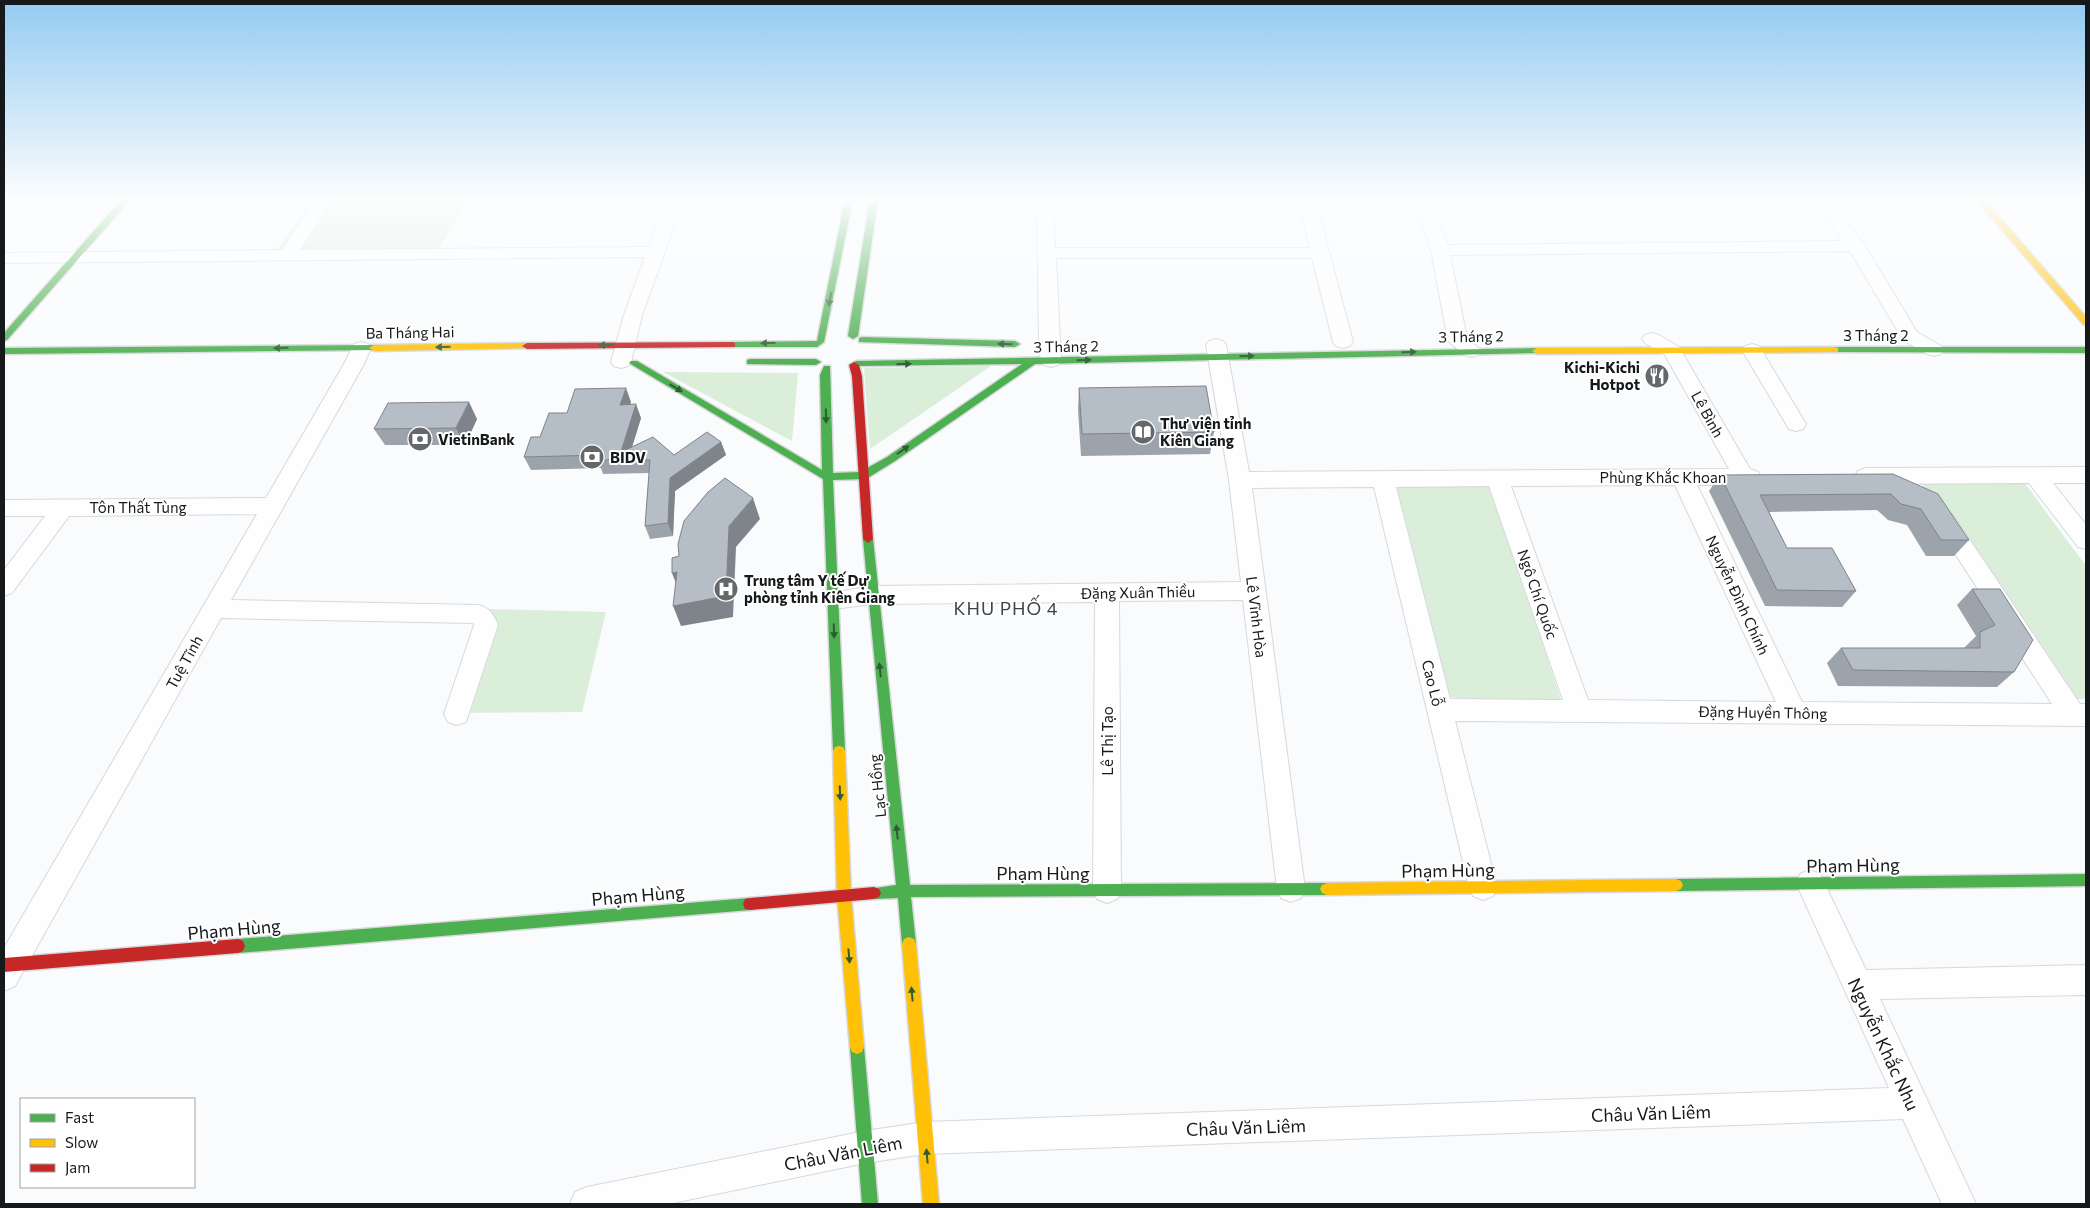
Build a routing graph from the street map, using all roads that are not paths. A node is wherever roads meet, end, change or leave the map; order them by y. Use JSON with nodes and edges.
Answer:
{"nodes":[{"id":1,"x":248,"y":255,"type":"edge"},
{"id":2,"x":655,"y":255,"type":"edge"},
{"id":3,"x":837,"y":255,"type":"edge"},
{"id":4,"x":867,"y":255,"type":"edge"},
{"id":5,"x":1045,"y":255,"type":"edge"},
{"id":6,"x":1321,"y":255,"type":"edge"},
{"id":7,"x":1441,"y":255,"type":"edge"},
{"id":8,"x":1861,"y":255,"type":"edge"},
{"id":9,"x":2028,"y":255,"type":"edge"},
{"id":10,"x":76,"y":257,"type":"junction"},
{"id":11,"x":4,"y":258,"type":"edge"},
{"id":12,"x":2086,"y":322,"type":"edge"},
{"id":13,"x":4,"y":338,"type":"edge"},
{"id":14,"x":858,"y":338,"type":"junction"},
{"id":15,"x":1623,"y":339,"type":"dead end"},
{"id":16,"x":1647,"y":339,"type":"dead end"},
{"id":17,"x":819,"y":342,"type":"junction"},
{"id":18,"x":1343,"y":342,"type":"dead end"},
{"id":19,"x":1932,"y":343,"type":"junction"},
{"id":20,"x":1460,"y":344,"type":"junction"},
{"id":21,"x":1672,"y":344,"type":"junction"},
{"id":22,"x":1045,"y":348,"type":"junction"},
{"id":23,"x":1217,"y":348,"type":"junction"},
{"id":24,"x":1752,"y":350,"type":"junction"},
{"id":25,"x":2086,"y":350,"type":"edge"},
{"id":26,"x":4,"y":351,"type":"edge"},
{"id":27,"x":622,"y":358,"type":"junction"},
{"id":28,"x":355,"y":360,"type":"junction"},
{"id":29,"x":738,"y":362,"type":"dead end"},
{"id":30,"x":816,"y":362,"type":"junction"},
{"id":31,"x":1031,"y":362,"type":"junction"},
{"id":32,"x":652,"y":363,"type":"dead end"},
{"id":33,"x":855,"y":364,"type":"junction"},
{"id":34,"x":826,"y":368,"type":"junction"},
{"id":35,"x":1796,"y":424,"type":"dead end"},
{"id":36,"x":2035,"y":475,"type":"junction"},
{"id":37,"x":2086,"y":475,"type":"edge"},
{"id":38,"x":862,"y":476,"type":"junction"},
{"id":39,"x":1849,"y":476,"type":"edge"},
{"id":40,"x":1916,"y":476,"type":"junction"},
{"id":41,"x":827,"y":477,"type":"junction"},
{"id":42,"x":1682,"y":477,"type":"junction"},
{"id":43,"x":1744,"y":477,"type":"junction"},
{"id":44,"x":1772,"y":477,"type":"edge"},
{"id":45,"x":1498,"y":478,"type":"junction"},
{"id":46,"x":1383,"y":479,"type":"junction"},
{"id":47,"x":1240,"y":480,"type":"junction"},
{"id":48,"x":272,"y":506,"type":"junction"},
{"id":49,"x":4,"y":508,"type":"edge"},
{"id":50,"x":63,"y":508,"type":"junction"},
{"id":51,"x":2086,"y":542,"type":"edge"},
{"id":52,"x":4,"y":587,"type":"edge"},
{"id":53,"x":1254,"y":591,"type":"junction"},
{"id":54,"x":1107,"y":592,"type":"junction"},
{"id":55,"x":872,"y":595,"type":"junction"},
{"id":56,"x":834,"y":600,"type":"junction"},
{"id":57,"x":214,"y":609,"type":"junction"},
{"id":58,"x":1440,"y":710,"type":"junction"},
{"id":59,"x":1578,"y":710,"type":"junction"},
{"id":60,"x":1794,"y":713,"type":"junction"},
{"id":61,"x":457,"y":714,"type":"dead end"},
{"id":62,"x":2079,"y":715,"type":"edge"},
{"id":63,"x":2086,"y":880,"type":"edge"},
{"id":64,"x":1810,"y":883,"type":"junction"},
{"id":65,"x":1483,"y":887,"type":"junction"},
{"id":66,"x":1107,"y":890,"type":"junction"},
{"id":67,"x":1291,"y":890,"type":"junction"},
{"id":68,"x":903,"y":891,"type":"junction"},
{"id":69,"x":844,"y":895,"type":"junction"},
{"id":70,"x":6,"y":969,"type":"edge"},
{"id":71,"x":2086,"y":980,"type":"edge"},
{"id":72,"x":1857,"y":985,"type":"junction"},
{"id":73,"x":1912,"y":1104,"type":"junction"},
{"id":74,"x":925,"y":1138,"type":"junction"},
{"id":75,"x":865,"y":1147,"type":"junction"},
{"id":76,"x":587,"y":1204,"type":"edge"},
{"id":77,"x":870,"y":1204,"type":"edge"},
{"id":78,"x":932,"y":1204,"type":"edge"},
{"id":79,"x":1958,"y":1204,"type":"edge"}],
"edges":[{"from":1,"to":10,"type":"street"},
{"from":2,"to":27,"type":"street"},
{"from":3,"to":17,"type":"main road","one_way":true},
{"from":4,"to":14,"type":"main road"},
{"from":5,"to":22,"type":"street"},
{"from":6,"to":18,"type":"street"},
{"from":7,"to":20,"type":"street"},
{"from":8,"to":19,"type":"street"},
{"from":9,"to":12,"type":"main road"},
{"from":10,"to":11,"type":"street"},
{"from":10,"to":13,"type":"main road"},
{"from":14,"to":17,"type":"main road"},
{"from":22,"to":14,"type":"main road","name":"3 Tháng 2","one_way":true},
{"from":14,"to":33,"type":"main road"},
{"from":15,"to":20,"type":"main road","name":"3 Tháng 2"},
{"from":16,"to":21,"type":"street"},
{"from":17,"to":27,"type":"main road","name":"Ba Tháng Hai","one_way":true},
{"from":17,"to":30,"type":"main road"},
{"from":19,"to":24,"type":"main road","name":"3 Tháng 2"},
{"from":19,"to":25,"type":"main road","name":"3 Tháng 2"},
{"from":20,"to":21,"type":"main road","name":"3 Tháng 2"},
{"from":23,"to":20,"type":"main road","name":"3 Tháng 2","one_way":true},
{"from":21,"to":24,"type":"main road","name":"3 Tháng 2"},
{"from":21,"to":43,"type":"street","name":"Lê Bình"},
{"from":22,"to":23,"type":"main road","name":"3 Tháng 2","one_way":true},
{"from":22,"to":31,"type":"main road","name":"3 Tháng 2"},
{"from":23,"to":47,"type":"street","name":"Lê Vĩnh Hòa"},
{"from":24,"to":35,"type":"street"},
{"from":28,"to":26,"type":"main road","name":"Ba Tháng Hai","one_way":true},
{"from":27,"to":28,"type":"main road","name":"Ba Tháng Hai","one_way":true},
{"from":27,"to":32,"type":"main road","name":"Ba Tháng Hai"},
{"from":27,"to":41,"type":"main road","one_way":true},
{"from":28,"to":48,"type":"street","name":"Tuệ Tĩnh"},
{"from":29,"to":30,"type":"main road"},
{"from":30,"to":34,"type":"main road"},
{"from":33,"to":31,"type":"main road","name":"3 Tháng 2","one_way":true},
{"from":38,"to":31,"type":"main road","one_way":true},
{"from":33,"to":34,"type":"main road"},
{"from":33,"to":38,"type":"main road","name":"Lạc Hồng"},
{"from":34,"to":41,"type":"main road","one_way":true},
{"from":36,"to":37,"type":"street"},
{"from":36,"to":40,"type":"street"},
{"from":36,"to":51,"type":"street"},
{"from":38,"to":41,"type":"main road"},
{"from":38,"to":55,"type":"main road","name":"Lạc Hồng"},
{"from":39,"to":40,"type":"street"},
{"from":40,"to":62,"type":"street"},
{"from":41,"to":56,"type":"main road"},
{"from":42,"to":43,"type":"street","name":"Phùng Khắc Khoan"},
{"from":42,"to":45,"type":"street","name":"Phùng Khắc Khoan"},
{"from":42,"to":60,"type":"street","name":"Nguyễn Đình Chính"},
{"from":43,"to":44,"type":"street","name":"Phùng Khắc Khoan"},
{"from":45,"to":46,"type":"street","name":"Phùng Khắc Khoan"},
{"from":45,"to":59,"type":"street","name":"Ngô Chí Quốc"},
{"from":46,"to":47,"type":"street","name":"Phùng Khắc Khoan"},
{"from":46,"to":58,"type":"street","name":"Cao Lỗ"},
{"from":47,"to":53,"type":"street","name":"Lê Vĩnh Hòa"},
{"from":48,"to":50,"type":"street","name":"Tôn Thất Tùng"},
{"from":48,"to":57,"type":"street","name":"Tuệ Tĩnh"},
{"from":49,"to":50,"type":"street","name":"Tôn Thất Tùng"},
{"from":50,"to":52,"type":"street"},
{"from":53,"to":54,"type":"street","name":"Đặng Xuân Thiều"},
{"from":53,"to":67,"type":"street","name":"Lê Vĩnh Hòa"},
{"from":54,"to":55,"type":"street","name":"Đặng Xuân Thiều"},
{"from":54,"to":66,"type":"street","name":"Lê Thị Tạo"},
{"from":55,"to":56,"type":"street","name":"Đặng Xuân Thiều"},
{"from":68,"to":55,"type":"main road","name":"Lạc Hồng","one_way":true},
{"from":56,"to":69,"type":"main road","one_way":true},
{"from":57,"to":61,"type":"street"},
{"from":57,"to":70,"type":"street","name":"Tuệ Tĩnh"},
{"from":58,"to":59,"type":"street","name":"Đặng Huyền Thông"},
{"from":58,"to":65,"type":"street","name":"Cao Lỗ"},
{"from":59,"to":60,"type":"street","name":"Đặng Huyền Thông"},
{"from":60,"to":62,"type":"street","name":"Đặng Huyền Thông"},
{"from":63,"to":64,"type":"main road","name":"Phạm Hùng"},
{"from":64,"to":65,"type":"main road","name":"Phạm Hùng"},
{"from":64,"to":72,"type":"street","name":"Nguyễn Khắc Nhu"},
{"from":65,"to":67,"type":"main road","name":"Phạm Hùng"},
{"from":66,"to":67,"type":"main road","name":"Phạm Hùng"},
{"from":66,"to":68,"type":"main road","name":"Phạm Hùng"},
{"from":68,"to":69,"type":"main road","name":"Phạm Hùng"},
{"from":74,"to":68,"type":"main road","name":"Lạc Hồng","one_way":true},
{"from":69,"to":70,"type":"main road","name":"Phạm Hùng"},
{"from":69,"to":75,"type":"main road","one_way":true},
{"from":71,"to":72,"type":"street"},
{"from":72,"to":73,"type":"street","name":"Nguyễn Khắc Nhu"},
{"from":73,"to":74,"type":"street","name":"Châu Văn Liêm"},
{"from":73,"to":79,"type":"street","name":"Nguyễn Khắc Nhu"},
{"from":74,"to":75,"type":"street","name":"Châu Văn Liêm"},
{"from":78,"to":74,"type":"main road","name":"Lạc Hồng","one_way":true},
{"from":75,"to":76,"type":"street","name":"Châu Văn Liêm"},
{"from":75,"to":77,"type":"main road"}]}
